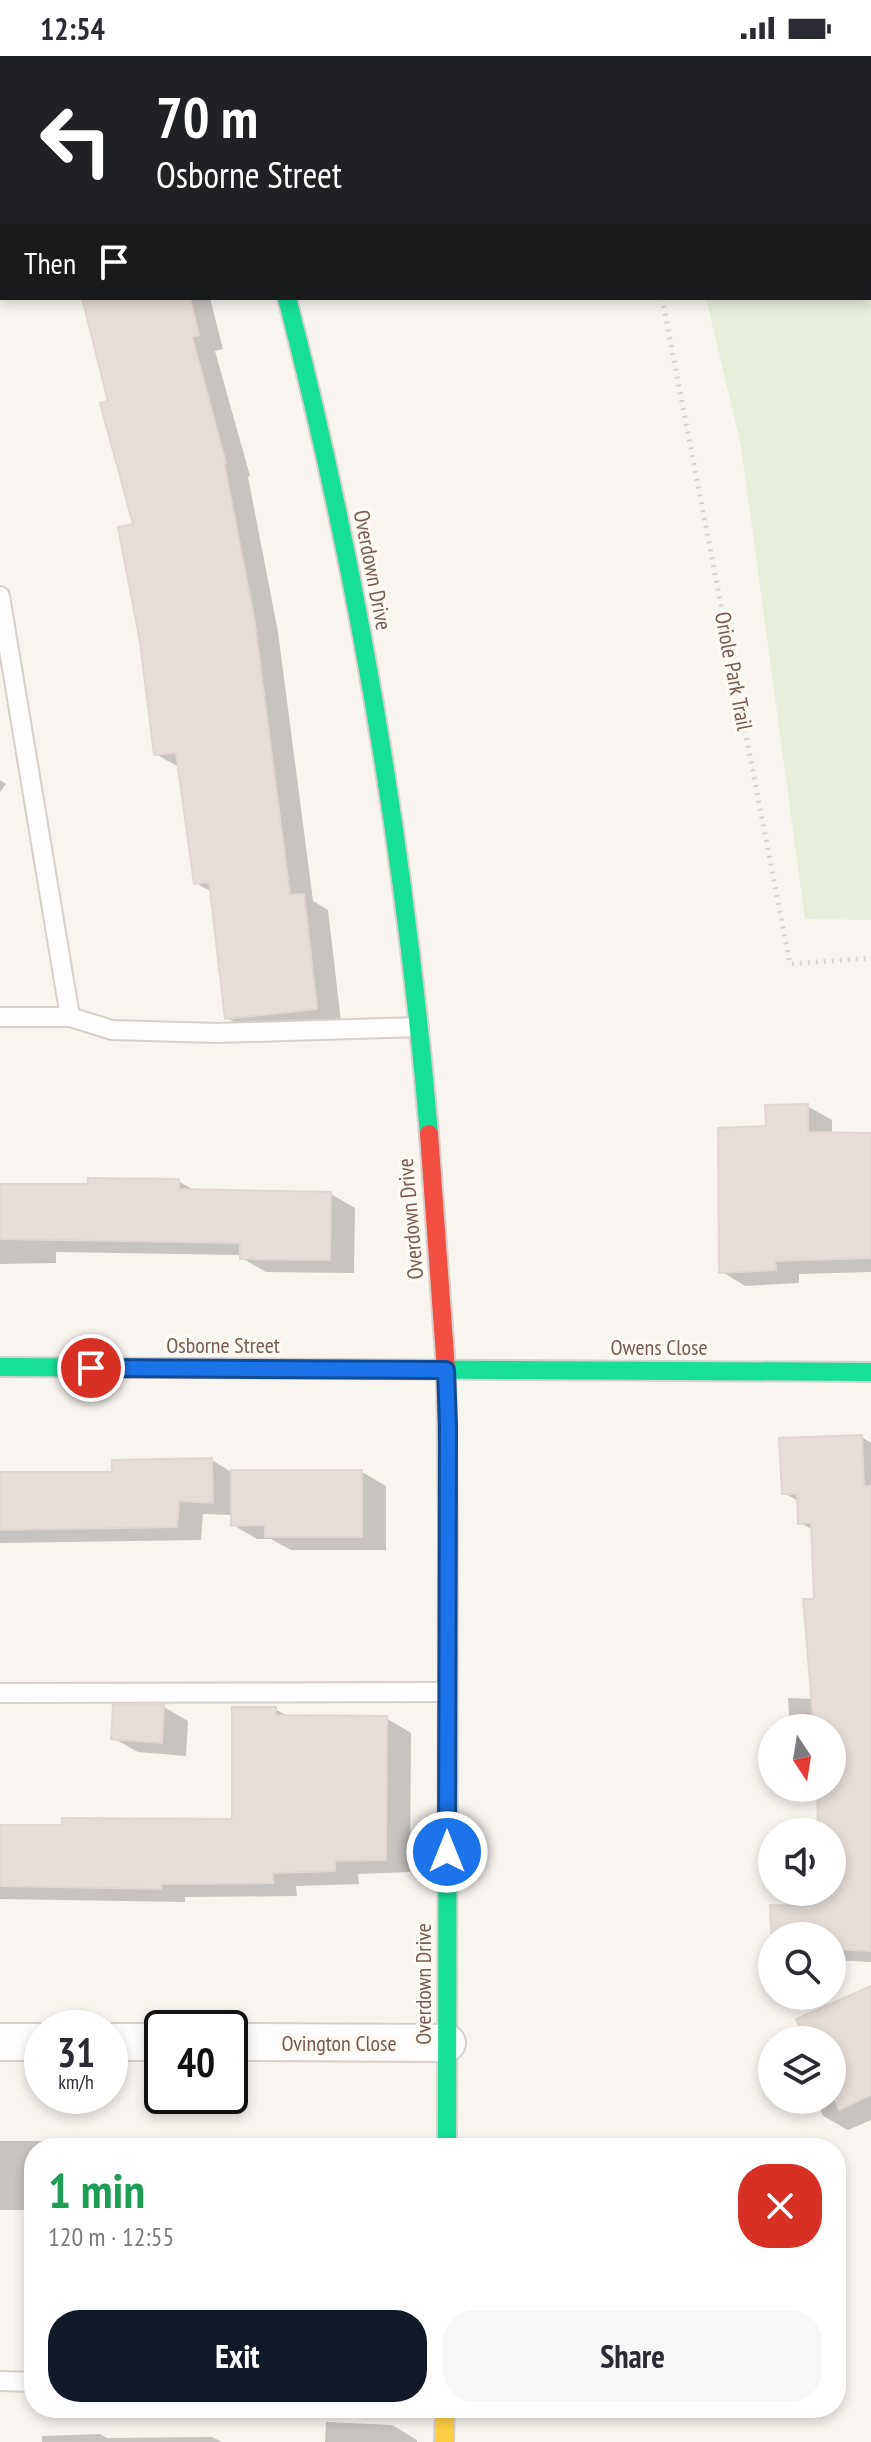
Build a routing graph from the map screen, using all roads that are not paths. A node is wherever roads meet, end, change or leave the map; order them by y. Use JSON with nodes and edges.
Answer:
{"nodes":[{"id":1,"x":288,"y":300,"type":"edge"},
{"id":2,"x":0,"y":596,"type":"edge"},
{"id":3,"x":0,"y":1017,"type":"edge"},
{"id":4,"x":70,"y":1017,"type":"junction"},
{"id":5,"x":419,"y":1027,"type":"junction"},
{"id":6,"x":0,"y":1367,"type":"edge"},
{"id":7,"x":446,"y":1370,"type":"junction"},
{"id":8,"x":871,"y":1372,"type":"edge"},
{"id":9,"x":446,"y":1692,"type":"junction"},
{"id":10,"x":0,"y":1693,"type":"edge"},
{"id":11,"x":0,"y":2042,"type":"edge"},
{"id":12,"x":24,"y":2042,"type":"edge"},
{"id":13,"x":248,"y":2042,"type":"edge"},
{"id":14,"x":447,"y":2043,"type":"junction"},
{"id":15,"x":447,"y":2138,"type":"edge"},
{"id":16,"x":0,"y":2381,"type":"edge"},
{"id":17,"x":24,"y":2382,"type":"edge"},
{"id":18,"x":445,"y":2418,"type":"edge"},
{"id":19,"x":444,"y":2442,"type":"edge"}],
"edges":[{"from":1,"to":5,"type":"street","name":"Overdown Drive"},
{"from":2,"to":4,"type":"lane"},
{"from":3,"to":4,"type":"lane"},
{"from":4,"to":5,"type":"lane"},
{"from":5,"to":7,"type":"street","name":"Overdown Drive"},
{"from":6,"to":7,"type":"street","name":"Osborne Street"},
{"from":7,"to":8,"type":"street","name":"Owens Close"},
{"from":7,"to":9,"type":"street","name":"Overdown Drive"},
{"from":9,"to":10,"type":"lane"},
{"from":9,"to":14,"type":"street","name":"Overdown Drive"},
{"from":11,"to":12,"type":"street"},
{"from":13,"to":14,"type":"street","name":"Ovington Close"},
{"from":14,"to":15,"type":"street","name":"Overdown Drive"},
{"from":16,"to":17,"type":"lane"},
{"from":18,"to":19,"type":"street"}]}
